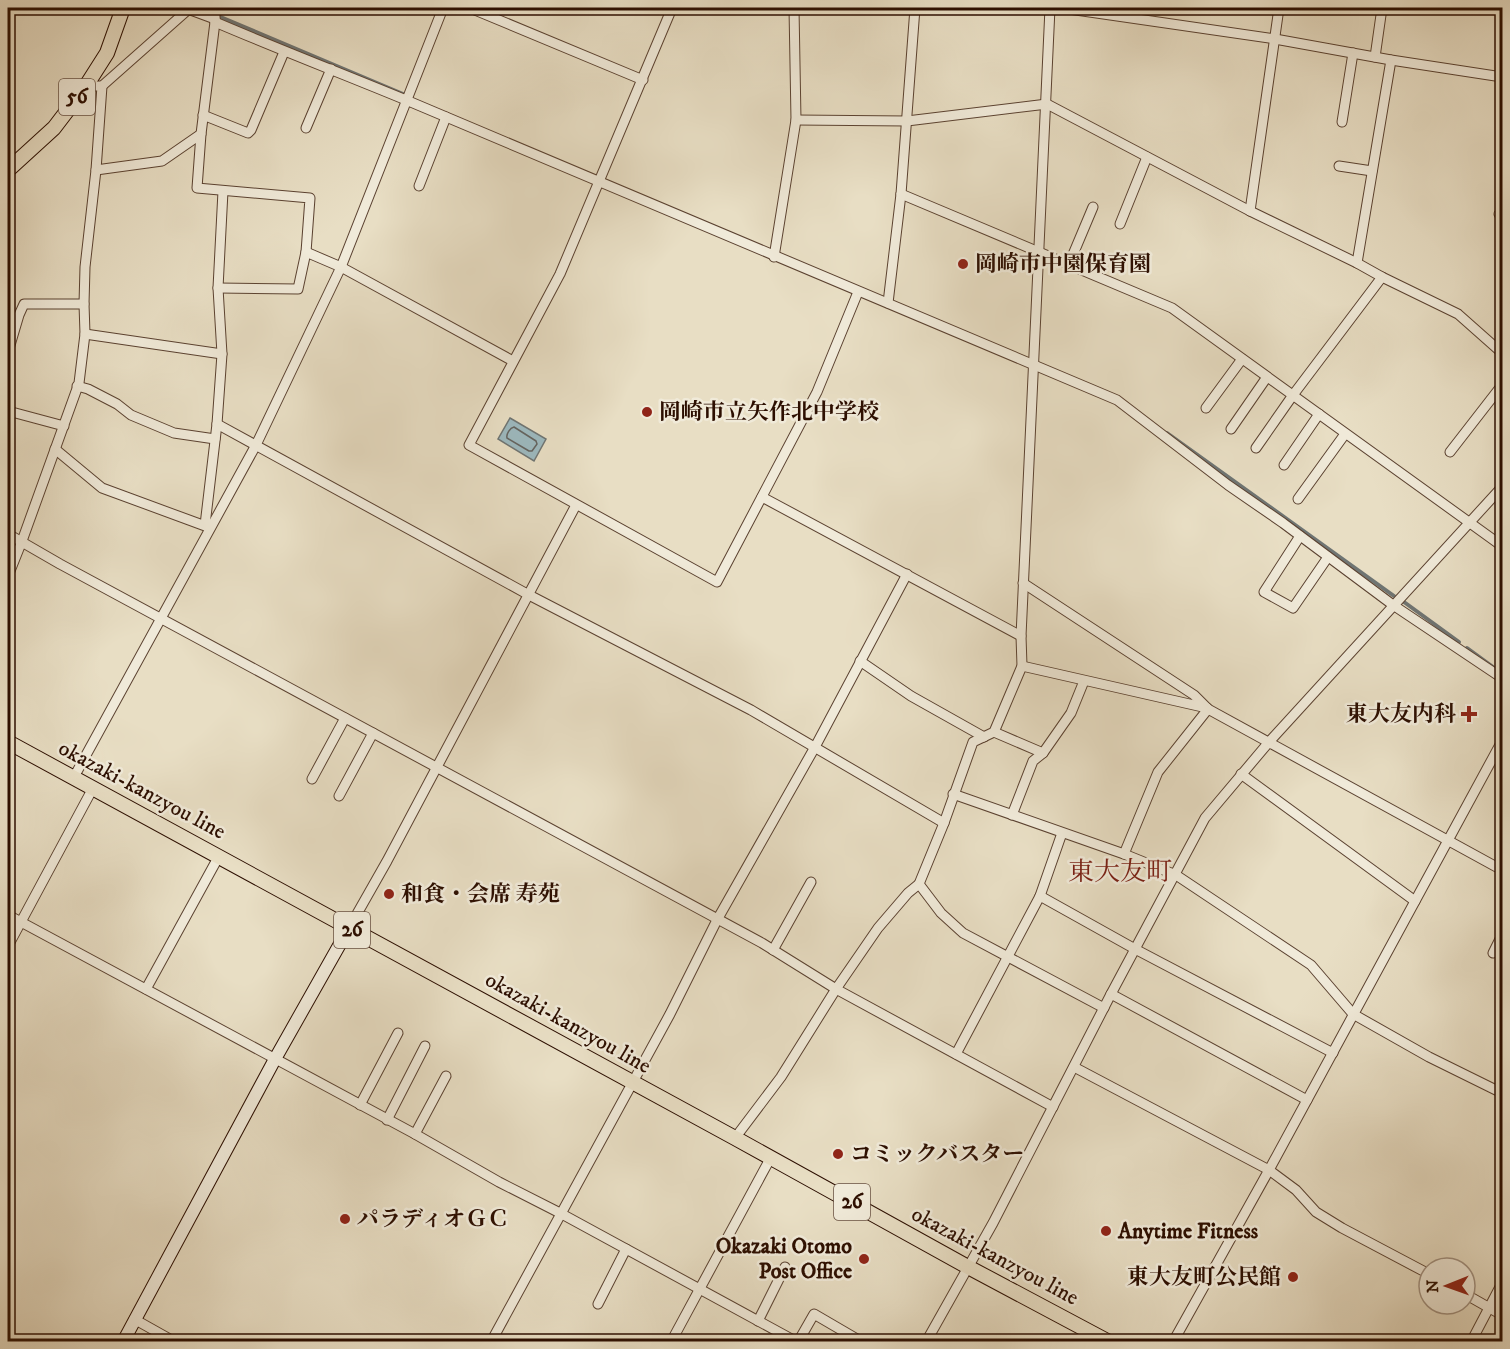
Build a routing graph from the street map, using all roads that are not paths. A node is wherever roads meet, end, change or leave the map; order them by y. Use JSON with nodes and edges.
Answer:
{"nodes":[{"id":1,"x":123,"y":8,"type":"edge"},
{"id":2,"x":189,"y":8,"type":"edge"},
{"id":3,"x":443,"y":8,"type":"edge"},
{"id":4,"x":470,"y":8,"type":"edge"},
{"id":5,"x":672,"y":8,"type":"edge"},
{"id":6,"x":794,"y":8,"type":"edge"},
{"id":7,"x":915,"y":8,"type":"edge"},
{"id":8,"x":1050,"y":8,"type":"edge"},
{"id":9,"x":1062,"y":8,"type":"edge"},
{"id":10,"x":1279,"y":8,"type":"edge"},
{"id":11,"x":1382,"y":8,"type":"edge"},
{"id":12,"x":1112,"y":11,"type":"edge"},
{"id":13,"x":215,"y":15,"type":"edge"},
{"id":14,"x":1275,"y":39,"type":"junction"},
{"id":15,"x":284,"y":52,"type":"junction"},
{"id":16,"x":1353,"y":53,"type":"junction"},
{"id":17,"x":1375,"y":57,"type":"junction"},
{"id":18,"x":1391,"y":60,"type":"junction"},
{"id":19,"x":331,"y":69,"type":"junction"},
{"id":20,"x":1503,"y":77,"type":"edge"},
{"id":21,"x":643,"y":80,"type":"junction"},
{"id":22,"x":86,"y":86,"type":"junction"},
{"id":23,"x":102,"y":86,"type":"junction"},
{"id":24,"x":406,"y":100,"type":"junction"},
{"id":25,"x":1047,"y":104,"type":"junction"},
{"id":26,"x":203,"y":115,"type":"junction"},
{"id":27,"x":446,"y":117,"type":"junction"},
{"id":28,"x":796,"y":120,"type":"junction"},
{"id":29,"x":907,"y":121,"type":"junction"},
{"id":30,"x":1342,"y":122,"type":"dead end"},
{"id":31,"x":306,"y":128,"type":"dead end"},
{"id":32,"x":201,"y":134,"type":"junction"},
{"id":33,"x":1147,"y":157,"type":"junction"},
{"id":34,"x":10,"y":166,"type":"edge"},
{"id":35,"x":1339,"y":166,"type":"dead end"},
{"id":36,"x":96,"y":170,"type":"junction"},
{"id":37,"x":1372,"y":171,"type":"junction"},
{"id":38,"x":599,"y":182,"type":"junction"},
{"id":39,"x":419,"y":186,"type":"dead end"},
{"id":40,"x":223,"y":191,"type":"junction"},
{"id":41,"x":901,"y":194,"type":"junction"},
{"id":42,"x":1093,"y":207,"type":"dead end"},
{"id":43,"x":1250,"y":211,"type":"junction"},
{"id":44,"x":1503,"y":212,"type":"edge"},
{"id":45,"x":1503,"y":219,"type":"edge"},
{"id":46,"x":1120,"y":224,"type":"dead end"},
{"id":47,"x":1039,"y":251,"type":"junction"},
{"id":48,"x":306,"y":252,"type":"junction"},
{"id":49,"x":774,"y":257,"type":"junction"},
{"id":50,"x":1357,"y":262,"type":"junction"},
{"id":51,"x":1069,"y":264,"type":"junction"},
{"id":52,"x":341,"y":267,"type":"junction"},
{"id":53,"x":1382,"y":277,"type":"junction"},
{"id":54,"x":218,"y":288,"type":"junction"},
{"id":55,"x":858,"y":292,"type":"junction"},
{"id":56,"x":888,"y":303,"type":"junction"},
{"id":57,"x":84,"y":304,"type":"junction"},
{"id":58,"x":85,"y":334,"type":"junction"},
{"id":59,"x":8,"y":352,"type":"edge"},
{"id":60,"x":1503,"y":353,"type":"edge"},
{"id":61,"x":222,"y":354,"type":"junction"},
{"id":62,"x":1242,"y":359,"type":"junction"},
{"id":63,"x":513,"y":361,"type":"junction"},
{"id":64,"x":1034,"y":366,"type":"junction"},
{"id":65,"x":1267,"y":377,"type":"junction"},
{"id":66,"x":1503,"y":385,"type":"edge"},
{"id":67,"x":77,"y":386,"type":"junction"},
{"id":68,"x":1293,"y":395,"type":"junction"},
{"id":69,"x":1206,"y":408,"type":"dead end"},
{"id":70,"x":8,"y":411,"type":"edge"},
{"id":71,"x":1319,"y":414,"type":"junction"},
{"id":72,"x":217,"y":424,"type":"junction"},
{"id":73,"x":64,"y":426,"type":"junction"},
{"id":74,"x":1231,"y":429,"type":"dead end"},
{"id":75,"x":1346,"y":434,"type":"junction"},
{"id":76,"x":215,"y":439,"type":"junction"},
{"id":77,"x":256,"y":445,"type":"junction"},
{"id":78,"x":1256,"y":448,"type":"dead end"},
{"id":79,"x":56,"y":449,"type":"junction"},
{"id":80,"x":1450,"y":452,"type":"dead end"},
{"id":81,"x":1284,"y":465,"type":"dead end"},
{"id":82,"x":1503,"y":487,"type":"edge"},
{"id":83,"x":762,"y":497,"type":"junction"},
{"id":84,"x":1298,"y":499,"type":"dead end"},
{"id":85,"x":576,"y":505,"type":"junction"},
{"id":86,"x":1470,"y":522,"type":"junction"},
{"id":87,"x":208,"y":527,"type":"junction"},
{"id":88,"x":8,"y":534,"type":"edge"},
{"id":89,"x":1300,"y":536,"type":"junction"},
{"id":90,"x":22,"y":542,"type":"junction"},
{"id":91,"x":1503,"y":546,"type":"edge"},
{"id":92,"x":1328,"y":557,"type":"junction"},
{"id":93,"x":908,"y":574,"type":"junction"},
{"id":94,"x":8,"y":576,"type":"edge"},
{"id":95,"x":1023,"y":583,"type":"junction"},
{"id":96,"x":529,"y":595,"type":"junction"},
{"id":97,"x":1393,"y":605,"type":"junction"},
{"id":98,"x":161,"y":618,"type":"junction"},
{"id":99,"x":1021,"y":636,"type":"junction"},
{"id":100,"x":860,"y":662,"type":"junction"},
{"id":101,"x":1022,"y":666,"type":"junction"},
{"id":102,"x":1503,"y":678,"type":"edge"},
{"id":103,"x":1084,"y":681,"type":"junction"},
{"id":104,"x":1208,"y":709,"type":"junction"},
{"id":105,"x":345,"y":718,"type":"junction"},
{"id":106,"x":994,"y":732,"type":"junction"},
{"id":107,"x":373,"y":733,"type":"junction"},
{"id":108,"x":984,"y":737,"type":"junction"},
{"id":109,"x":1503,"y":741,"type":"edge"},
{"id":110,"x":8,"y":742,"type":"edge"},
{"id":111,"x":1269,"y":742,"type":"junction"},
{"id":112,"x":815,"y":747,"type":"junction"},
{"id":113,"x":1043,"y":753,"type":"junction"},
{"id":114,"x":436,"y":768,"type":"junction"},
{"id":115,"x":1241,"y":774,"type":"junction"},
{"id":116,"x":74,"y":777,"type":"junction"},
{"id":117,"x":312,"y":779,"type":"dead end"},
{"id":118,"x":93,"y":788,"type":"junction"},
{"id":119,"x":953,"y":794,"type":"junction"},
{"id":120,"x":339,"y":796,"type":"dead end"},
{"id":121,"x":1012,"y":815,"type":"junction"},
{"id":122,"x":944,"y":823,"type":"junction"},
{"id":123,"x":1062,"y":832,"type":"junction"},
{"id":124,"x":1448,"y":839,"type":"junction"},
{"id":125,"x":1125,"y":854,"type":"junction"},
{"id":126,"x":219,"y":856,"type":"junction"},
{"id":127,"x":1503,"y":870,"type":"edge"},
{"id":128,"x":1176,"y":875,"type":"junction"},
{"id":129,"x":811,"y":882,"type":"dead end"},
{"id":130,"x":919,"y":884,"type":"junction"},
{"id":131,"x":1040,"y":896,"type":"junction"},
{"id":132,"x":1415,"y":901,"type":"junction"},
{"id":133,"x":8,"y":915,"type":"edge"},
{"id":134,"x":717,"y":920,"type":"junction"},
{"id":135,"x":21,"y":922,"type":"junction"},
{"id":136,"x":349,"y":928,"type":"junction"},
{"id":137,"x":1503,"y":935,"type":"edge"},
{"id":138,"x":8,"y":946,"type":"edge"},
{"id":139,"x":1135,"y":949,"type":"junction"},
{"id":140,"x":773,"y":950,"type":"junction"},
{"id":141,"x":1493,"y":953,"type":"dead end"},
{"id":142,"x":1007,"y":956,"type":"junction"},
{"id":143,"x":146,"y":989,"type":"junction"},
{"id":144,"x":836,"y":989,"type":"junction"},
{"id":145,"x":1111,"y":994,"type":"junction"},
{"id":146,"x":1104,"y":1008,"type":"junction"},
{"id":147,"x":1353,"y":1014,"type":"junction"},
{"id":148,"x":398,"y":1033,"type":"dead end"},
{"id":149,"x":425,"y":1046,"type":"dead end"},
{"id":150,"x":1333,"y":1053,"type":"junction"},
{"id":151,"x":956,"y":1054,"type":"junction"},
{"id":152,"x":275,"y":1059,"type":"junction"},
{"id":153,"x":1074,"y":1067,"type":"junction"},
{"id":154,"x":446,"y":1076,"type":"dead end"},
{"id":155,"x":632,"y":1082,"type":"junction"},
{"id":156,"x":1503,"y":1093,"type":"edge"},
{"id":157,"x":1307,"y":1101,"type":"junction"},
{"id":158,"x":360,"y":1105,"type":"junction"},
{"id":159,"x":1053,"y":1107,"type":"junction"},
{"id":160,"x":387,"y":1120,"type":"junction"},
{"id":161,"x":415,"y":1134,"type":"junction"},
{"id":162,"x":735,"y":1137,"type":"junction"},
{"id":163,"x":771,"y":1157,"type":"junction"},
{"id":164,"x":1269,"y":1170,"type":"junction"},
{"id":165,"x":560,"y":1213,"type":"junction"},
{"id":166,"x":626,"y":1249,"type":"junction"},
{"id":167,"x":785,"y":1266,"type":"dead end"},
{"id":168,"x":968,"y":1267,"type":"junction"},
{"id":169,"x":1417,"y":1268,"type":"edge"},
{"id":170,"x":1503,"y":1283,"type":"edge"},
{"id":171,"x":698,"y":1289,"type":"junction"},
{"id":172,"x":1477,"y":1301,"type":"edge"},
{"id":173,"x":598,"y":1304,"type":"dead end"},
{"id":174,"x":1489,"y":1308,"type":"junction"},
{"id":175,"x":1503,"y":1315,"type":"edge"},
{"id":176,"x":135,"y":1319,"type":"junction"},
{"id":177,"x":758,"y":1321,"type":"junction"},
{"id":178,"x":123,"y":1341,"type":"edge"},
{"id":179,"x":175,"y":1341,"type":"edge"},
{"id":180,"x":491,"y":1341,"type":"edge"},
{"id":181,"x":671,"y":1341,"type":"edge"},
{"id":182,"x":797,"y":1341,"type":"edge"},
{"id":183,"x":862,"y":1341,"type":"edge"},
{"id":184,"x":926,"y":1341,"type":"edge"},
{"id":185,"x":1109,"y":1341,"type":"edge"},
{"id":186,"x":1173,"y":1341,"type":"edge"},
{"id":187,"x":1471,"y":1341,"type":"edge"}],
"edges":[{"from":1,"to":22,"type":"main road","number":"56"},
{"from":2,"to":13,"type":"street"},
{"from":2,"to":23,"type":"street"},
{"from":3,"to":24,"type":"street"},
{"from":4,"to":21,"type":"street"},
{"from":5,"to":21,"type":"street"},
{"from":6,"to":28,"type":"street"},
{"from":7,"to":29,"type":"street"},
{"from":8,"to":25,"type":"street"},
{"from":9,"to":12,"type":"street"},
{"from":10,"to":14,"type":"street"},
{"from":11,"to":17,"type":"street"},
{"from":12,"to":14,"type":"street"},
{"from":13,"to":15,"type":"street"},
{"from":13,"to":26,"type":"street"},
{"from":14,"to":16,"type":"street"},
{"from":14,"to":43,"type":"street"},
{"from":15,"to":19,"type":"street"},
{"from":15,"to":26,"type":"street"},
{"from":16,"to":17,"type":"street"},
{"from":16,"to":30,"type":"street"},
{"from":17,"to":18,"type":"street"},
{"from":18,"to":20,"type":"street"},
{"from":18,"to":37,"type":"street"},
{"from":19,"to":24,"type":"street"},
{"from":19,"to":31,"type":"street"},
{"from":21,"to":38,"type":"street"},
{"from":22,"to":23,"type":"street"},
{"from":22,"to":34,"type":"main road","number":"56"},
{"from":23,"to":36,"type":"street"},
{"from":24,"to":27,"type":"street"},
{"from":24,"to":52,"type":"street"},
{"from":25,"to":29,"type":"street"},
{"from":25,"to":33,"type":"street"},
{"from":25,"to":47,"type":"street"},
{"from":26,"to":32,"type":"street"},
{"from":27,"to":38,"type":"street"},
{"from":27,"to":39,"type":"street"},
{"from":28,"to":29,"type":"street"},
{"from":28,"to":49,"type":"street"},
{"from":29,"to":41,"type":"street"},
{"from":32,"to":36,"type":"street"},
{"from":32,"to":40,"type":"street"},
{"from":33,"to":43,"type":"street"},
{"from":33,"to":46,"type":"street"},
{"from":35,"to":37,"type":"street"},
{"from":36,"to":57,"type":"street"},
{"from":37,"to":50,"type":"street"},
{"from":38,"to":49,"type":"street"},
{"from":38,"to":63,"type":"street"},
{"from":40,"to":48,"type":"street"},
{"from":40,"to":54,"type":"street"},
{"from":41,"to":47,"type":"street"},
{"from":41,"to":56,"type":"street"},
{"from":42,"to":51,"type":"street"},
{"from":43,"to":50,"type":"street"},
{"from":44,"to":45,"type":"street"},
{"from":47,"to":51,"type":"street"},
{"from":47,"to":64,"type":"street"},
{"from":48,"to":52,"type":"street"},
{"from":48,"to":54,"type":"street"},
{"from":49,"to":55,"type":"street"},
{"from":50,"to":53,"type":"street"},
{"from":51,"to":62,"type":"street"},
{"from":52,"to":63,"type":"street"},
{"from":52,"to":77,"type":"street"},
{"from":53,"to":60,"type":"street"},
{"from":53,"to":68,"type":"street"},
{"from":54,"to":61,"type":"street"},
{"from":55,"to":56,"type":"street"},
{"from":55,"to":83,"type":"street"},
{"from":56,"to":64,"type":"street"},
{"from":57,"to":58,"type":"street"},
{"from":57,"to":59,"type":"street"},
{"from":58,"to":61,"type":"street"},
{"from":58,"to":67,"type":"street"},
{"from":61,"to":72,"type":"street"},
{"from":62,"to":65,"type":"street"},
{"from":62,"to":69,"type":"street"},
{"from":63,"to":85,"type":"street"},
{"from":64,"to":89,"type":"street"},
{"from":64,"to":95,"type":"street"},
{"from":65,"to":68,"type":"street"},
{"from":65,"to":74,"type":"street"},
{"from":66,"to":80,"type":"street"},
{"from":67,"to":73,"type":"street"},
{"from":67,"to":76,"type":"street"},
{"from":68,"to":71,"type":"street"},
{"from":68,"to":78,"type":"street"},
{"from":70,"to":73,"type":"street"},
{"from":71,"to":75,"type":"street"},
{"from":71,"to":81,"type":"street"},
{"from":72,"to":76,"type":"street"},
{"from":72,"to":77,"type":"street"},
{"from":73,"to":79,"type":"street"},
{"from":75,"to":84,"type":"street"},
{"from":75,"to":86,"type":"street"},
{"from":76,"to":87,"type":"street"},
{"from":77,"to":87,"type":"street"},
{"from":77,"to":96,"type":"street"},
{"from":79,"to":87,"type":"street"},
{"from":79,"to":90,"type":"street"},
{"from":82,"to":86,"type":"street"},
{"from":83,"to":85,"type":"street"},
{"from":83,"to":93,"type":"street"},
{"from":85,"to":96,"type":"street"},
{"from":86,"to":91,"type":"street"},
{"from":86,"to":97,"type":"street"},
{"from":87,"to":98,"type":"street"},
{"from":88,"to":90,"type":"street"},
{"from":89,"to":92,"type":"street"},
{"from":89,"to":92,"type":"street"},
{"from":90,"to":94,"type":"street"},
{"from":90,"to":98,"type":"street"},
{"from":92,"to":97,"type":"street"},
{"from":93,"to":99,"type":"street"},
{"from":93,"to":100,"type":"street"},
{"from":95,"to":99,"type":"street"},
{"from":95,"to":104,"type":"street"},
{"from":96,"to":112,"type":"street"},
{"from":96,"to":114,"type":"street"},
{"from":97,"to":102,"type":"street"},
{"from":97,"to":111,"type":"street"},
{"from":98,"to":105,"type":"street"},
{"from":98,"to":116,"type":"street"},
{"from":99,"to":101,"type":"street"},
{"from":100,"to":108,"type":"street"},
{"from":100,"to":112,"type":"street"},
{"from":101,"to":103,"type":"street"},
{"from":101,"to":106,"type":"street"},
{"from":103,"to":104,"type":"street"},
{"from":103,"to":113,"type":"street"},
{"from":104,"to":111,"type":"street"},
{"from":104,"to":125,"type":"street"},
{"from":105,"to":107,"type":"street"},
{"from":105,"to":117,"type":"street"},
{"from":106,"to":108,"type":"street"},
{"from":106,"to":113,"type":"street"},
{"from":107,"to":114,"type":"street"},
{"from":107,"to":120,"type":"street"},
{"from":108,"to":119,"type":"street"},
{"from":109,"to":124,"type":"street"},
{"from":110,"to":116,"type":"main road","name":"okazaki-kanzyou line","number":"26"},
{"from":111,"to":115,"type":"street"},
{"from":111,"to":124,"type":"street"},
{"from":112,"to":122,"type":"street"},
{"from":112,"to":134,"type":"street"},
{"from":113,"to":121,"type":"street"},
{"from":114,"to":134,"type":"street"},
{"from":114,"to":136,"type":"street"},
{"from":115,"to":128,"type":"street"},
{"from":115,"to":132,"type":"street"},
{"from":116,"to":118,"type":"main road","name":"okazaki-kanzyou line","number":"26"},
{"from":118,"to":126,"type":"main road","name":"okazaki-kanzyou line","number":"26"},
{"from":118,"to":135,"type":"street"},
{"from":119,"to":121,"type":"street"},
{"from":119,"to":122,"type":"street"},
{"from":121,"to":123,"type":"street"},
{"from":122,"to":130,"type":"street"},
{"from":123,"to":125,"type":"street"},
{"from":123,"to":131,"type":"street"},
{"from":124,"to":127,"type":"street"},
{"from":124,"to":132,"type":"street"},
{"from":125,"to":128,"type":"street"},
{"from":126,"to":136,"type":"main road","name":"okazaki-kanzyou line","number":"26"},
{"from":126,"to":143,"type":"street"},
{"from":128,"to":139,"type":"street"},
{"from":128,"to":147,"type":"street"},
{"from":129,"to":140,"type":"street"},
{"from":130,"to":142,"type":"street"},
{"from":130,"to":144,"type":"street"},
{"from":131,"to":139,"type":"street"},
{"from":131,"to":142,"type":"street"},
{"from":132,"to":147,"type":"street"},
{"from":133,"to":135,"type":"street"},
{"from":134,"to":140,"type":"street"},
{"from":134,"to":155,"type":"street"},
{"from":135,"to":138,"type":"street"},
{"from":135,"to":143,"type":"street"},
{"from":136,"to":152,"type":"street"},
{"from":136,"to":155,"type":"main road","name":"okazaki-kanzyou line","number":"26"},
{"from":137,"to":141,"type":"street"},
{"from":139,"to":145,"type":"street"},
{"from":139,"to":150,"type":"street"},
{"from":140,"to":144,"type":"street"},
{"from":142,"to":146,"type":"street"},
{"from":142,"to":151,"type":"street"},
{"from":143,"to":152,"type":"street"},
{"from":144,"to":151,"type":"street"},
{"from":144,"to":162,"type":"street"},
{"from":145,"to":146,"type":"street"},
{"from":145,"to":157,"type":"street"},
{"from":146,"to":153,"type":"street"},
{"from":147,"to":150,"type":"street"},
{"from":147,"to":156,"type":"street"},
{"from":148,"to":158,"type":"street"},
{"from":149,"to":160,"type":"street"},
{"from":150,"to":157,"type":"street"},
{"from":151,"to":159,"type":"street"},
{"from":152,"to":158,"type":"street"},
{"from":152,"to":176,"type":"street"},
{"from":153,"to":159,"type":"street"},
{"from":153,"to":164,"type":"street"},
{"from":154,"to":161,"type":"street"},
{"from":155,"to":162,"type":"main road","name":"okazaki-kanzyou line","number":"26"},
{"from":155,"to":165,"type":"street"},
{"from":157,"to":164,"type":"street"},
{"from":158,"to":160,"type":"street"},
{"from":159,"to":168,"type":"street"},
{"from":160,"to":161,"type":"street"},
{"from":161,"to":165,"type":"street"},
{"from":162,"to":163,"type":"main road","name":"okazaki-kanzyou line","number":"26"},
{"from":163,"to":168,"type":"main road","name":"okazaki-kanzyou line","number":"26"},
{"from":163,"to":171,"type":"street"},
{"from":164,"to":169,"type":"street"},
{"from":164,"to":186,"type":"street"},
{"from":165,"to":166,"type":"street"},
{"from":165,"to":180,"type":"street"},
{"from":166,"to":171,"type":"street"},
{"from":166,"to":173,"type":"street"},
{"from":167,"to":177,"type":"street"},
{"from":168,"to":184,"type":"street"},
{"from":168,"to":185,"type":"main road","name":"okazaki-kanzyou line","number":"26"},
{"from":170,"to":174,"type":"street"},
{"from":171,"to":177,"type":"street"},
{"from":171,"to":181,"type":"street"},
{"from":172,"to":174,"type":"street"},
{"from":174,"to":175,"type":"street"},
{"from":174,"to":187,"type":"street"},
{"from":176,"to":178,"type":"street"},
{"from":176,"to":179,"type":"street"},
{"from":177,"to":182,"type":"street"},
{"from":182,"to":183,"type":"street"}]}
